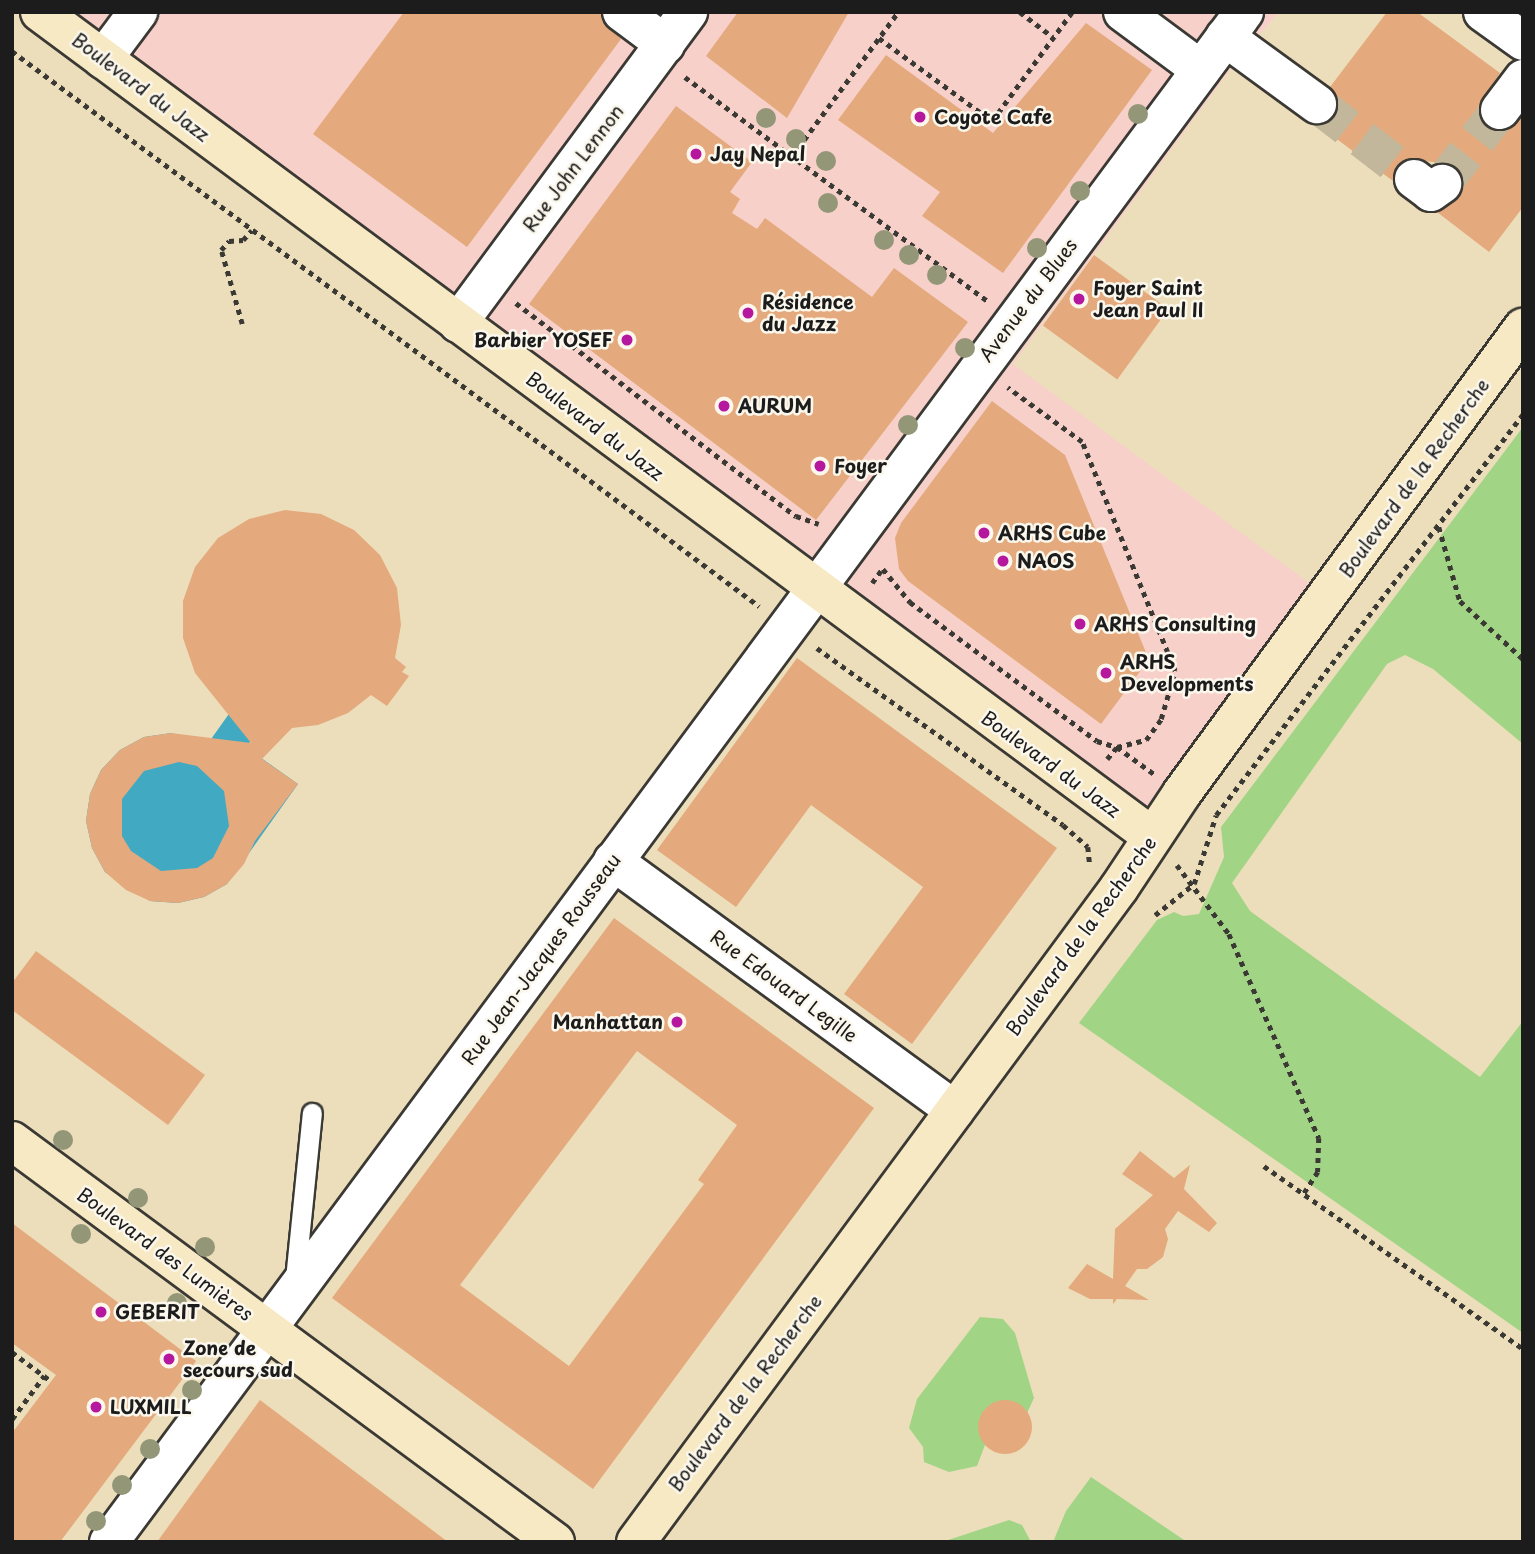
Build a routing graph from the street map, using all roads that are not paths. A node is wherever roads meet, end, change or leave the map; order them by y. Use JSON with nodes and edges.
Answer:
{"nodes":[{"id":1,"x":40,"y":12,"type":"edge"},
{"id":2,"x":138,"y":12,"type":"edge"},
{"id":3,"x":622,"y":12,"type":"edge"},
{"id":4,"x":688,"y":12,"type":"edge"},
{"id":5,"x":1124,"y":12,"type":"edge"},
{"id":6,"x":1483,"y":12,"type":"edge"},
{"id":7,"x":1234,"y":25,"type":"edge"},
{"id":8,"x":1523,"y":41,"type":"edge"},
{"id":9,"x":661,"y":50,"type":"junction"},
{"id":10,"x":103,"y":59,"type":"junction"},
{"id":11,"x":1200,"y":70,"type":"junction"},
{"id":12,"x":1523,"y":79,"type":"edge"},
{"id":13,"x":1317,"y":104,"type":"tunnel mouth"},
{"id":14,"x":1500,"y":110,"type":"tunnel mouth"},
{"id":15,"x":458,"y":323,"type":"junction"},
{"id":16,"x":1523,"y":328,"type":"edge"},
{"id":17,"x":813,"y":589,"type":"junction"},
{"id":18,"x":1153,"y":837,"type":"junction"},
{"id":19,"x":612,"y":861,"type":"junction"},
{"id":20,"x":955,"y":1110,"type":"junction"},
{"id":21,"x":312,"y":1113,"type":"dead end"},
{"id":22,"x":12,"y":1141,"type":"edge"},
{"id":23,"x":291,"y":1293,"type":"junction"},
{"id":24,"x":265,"y":1328,"type":"junction"},
{"id":25,"x":108,"y":1542,"type":"edge"},
{"id":26,"x":555,"y":1542,"type":"edge"},
{"id":27,"x":636,"y":1542,"type":"edge"}],
"edges":[{"from":1,"to":10,"type":"main road","name":"Boulevard du Jazz"},
{"from":2,"to":10,"type":"street"},
{"from":3,"to":9,"type":"street"},
{"from":4,"to":9,"type":"street","name":"Rue John Lennon"},
{"from":5,"to":11,"type":"street"},
{"from":6,"to":8,"type":"street"},
{"from":7,"to":11,"type":"street","name":"Avenue du Blues"},
{"from":7,"to":13,"type":"street"},
{"from":9,"to":15,"type":"street","name":"Rue John Lennon"},
{"from":10,"to":15,"type":"main road","name":"Boulevard du Jazz"},
{"from":11,"to":17,"type":"street","name":"Avenue du Blues"},
{"from":12,"to":14,"type":"street"},
{"from":15,"to":17,"type":"main road","name":"Boulevard du Jazz"},
{"from":16,"to":18,"type":"main road","name":"Boulevard de la Recherche"},
{"from":17,"to":18,"type":"main road","name":"Boulevard du Jazz"},
{"from":17,"to":19,"type":"street","name":"Rue Jean-Jacques Rousseau"},
{"from":18,"to":20,"type":"main road","name":"Boulevard de la Recherche"},
{"from":19,"to":20,"type":"street","name":"Rue Edouard Legille"},
{"from":19,"to":23,"type":"street","name":"Rue Jean-Jacques Rousseau"},
{"from":20,"to":27,"type":"main road","name":"Boulevard de la Recherche"},
{"from":21,"to":23,"type":"lane"},
{"from":22,"to":24,"type":"main road","name":"Boulevard des Lumières"},
{"from":23,"to":24,"type":"street","name":"Rue Jean-Jacques Rousseau"},
{"from":24,"to":25,"type":"street","name":"Rue Jean-Jacques Rousseau"},
{"from":24,"to":26,"type":"main road","name":"Boulevard des Lumières"}]}
